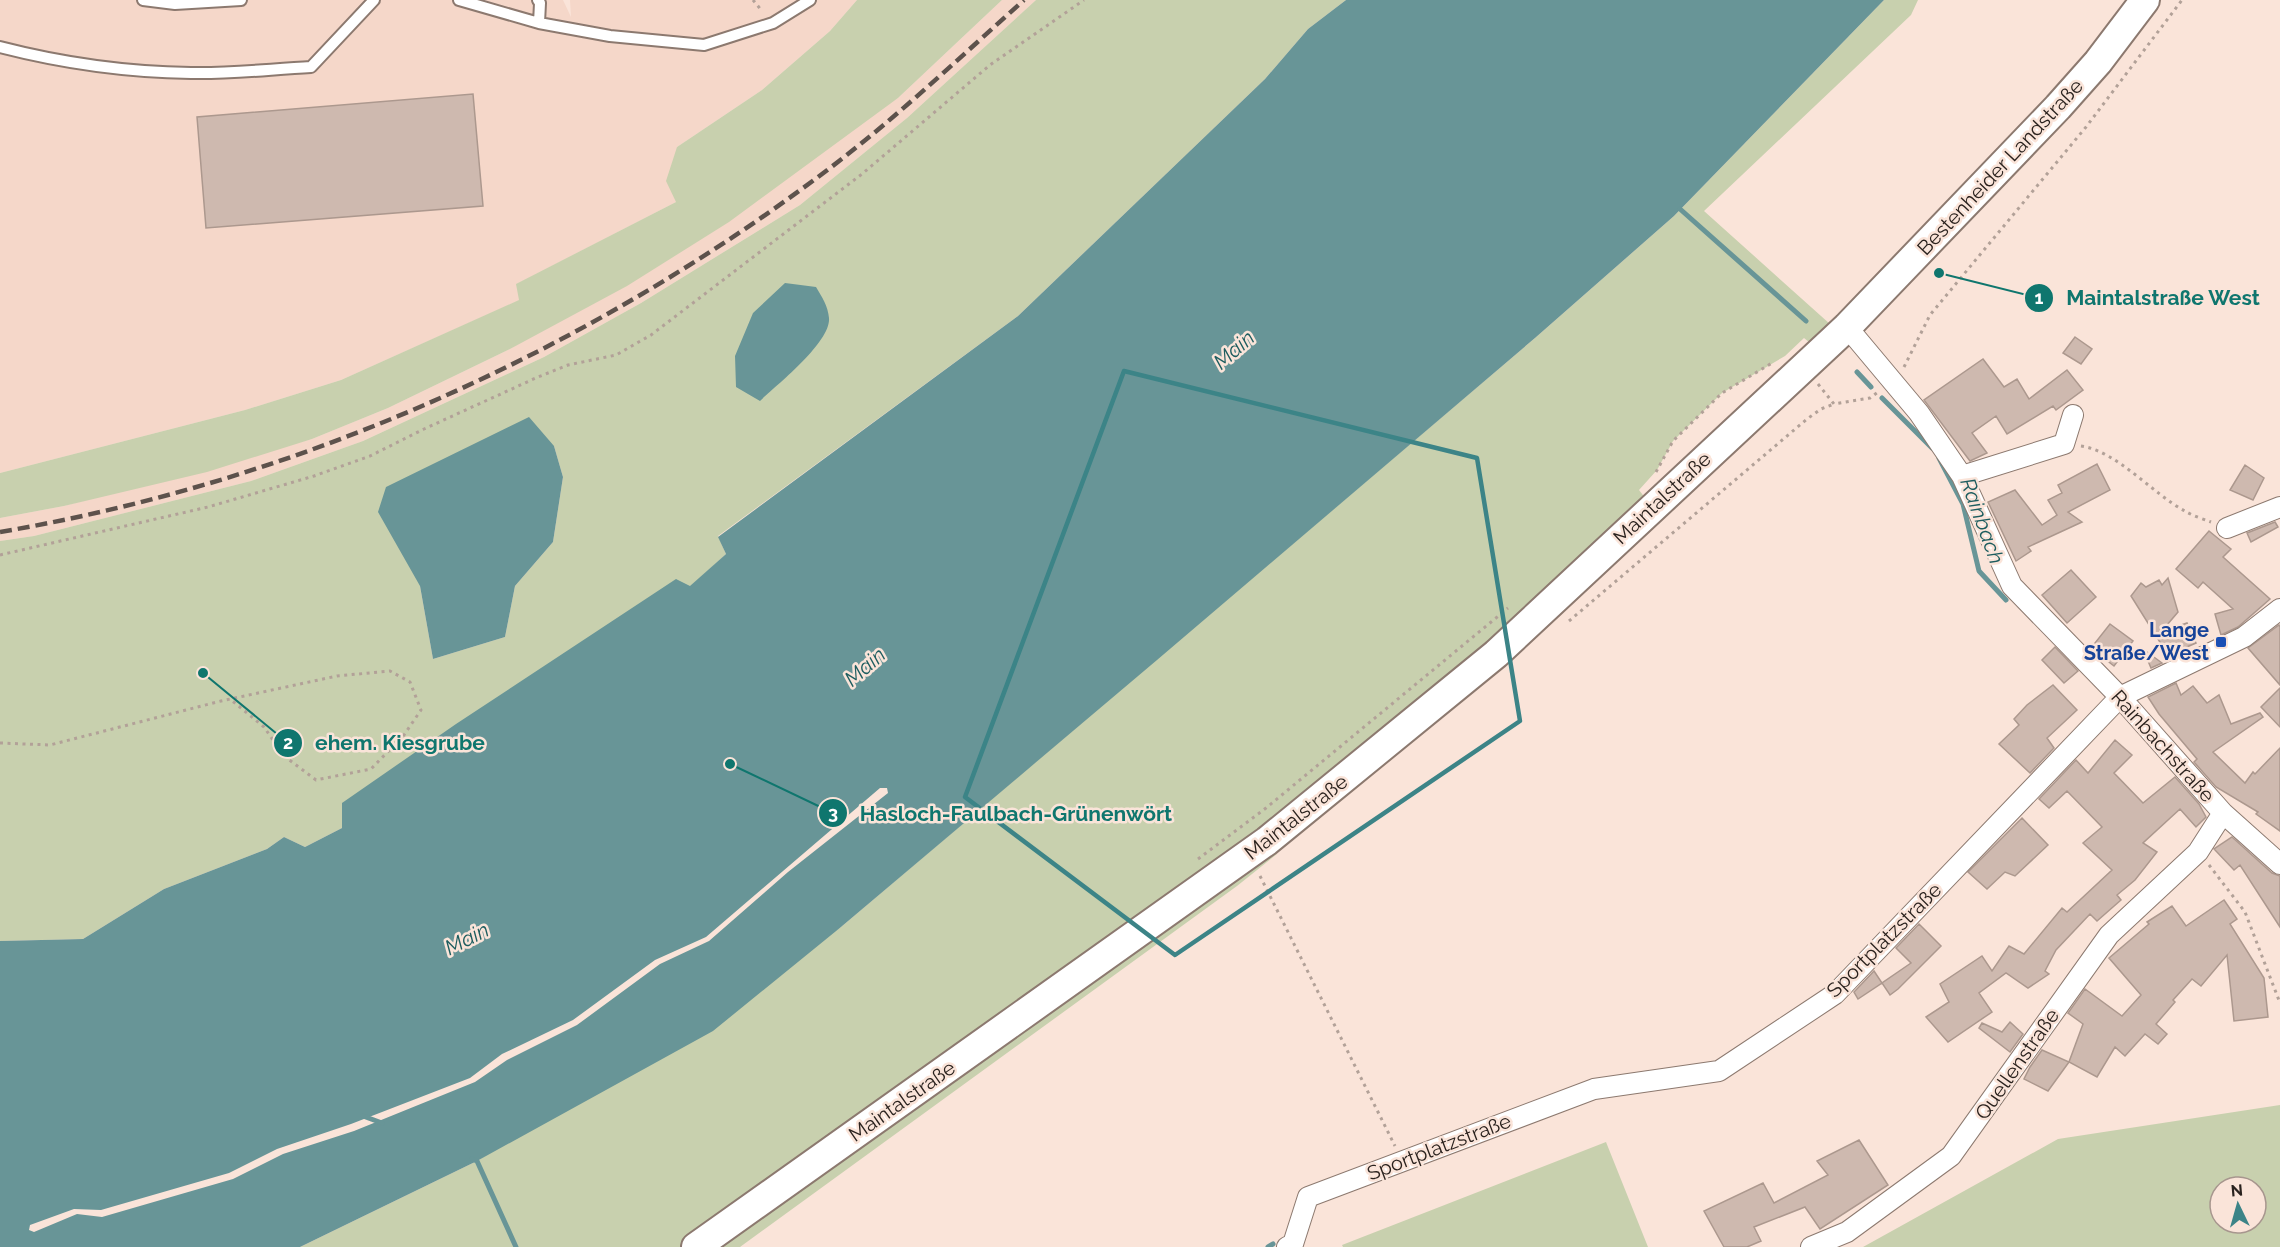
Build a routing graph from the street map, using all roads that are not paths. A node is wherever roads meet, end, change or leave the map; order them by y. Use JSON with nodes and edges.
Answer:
{"nodes":[{"id":1,"x":143,"y":0,"type":"edge"},
{"id":2,"x":241,"y":0,"type":"edge"},
{"id":3,"x":374,"y":0,"type":"edge"},
{"id":4,"x":459,"y":0,"type":"edge"},
{"id":5,"x":538,"y":0,"type":"edge"},
{"id":6,"x":810,"y":0,"type":"edge"},
{"id":7,"x":2145,"y":0,"type":"edge"},
{"id":8,"x":539,"y":23,"type":"junction"},
{"id":9,"x":0,"y":48,"type":"edge"},
{"id":10,"x":1847,"y":327,"type":"junction"},
{"id":11,"x":2073,"y":415,"type":"dead end"},
{"id":12,"x":1962,"y":476,"type":"junction"},
{"id":13,"x":2280,"y":507,"type":"edge"},
{"id":14,"x":2227,"y":528,"type":"road end"},
{"id":15,"x":2280,"y":609,"type":"edge"},
{"id":16,"x":2120,"y":697,"type":"junction"},
{"id":17,"x":2223,"y":813,"type":"junction"},
{"id":18,"x":2280,"y":864,"type":"edge"},
{"id":19,"x":696,"y":1247,"type":"edge"},
{"id":20,"x":1287,"y":1247,"type":"edge"},
{"id":21,"x":1811,"y":1247,"type":"edge"}],
"edges":[{"from":1,"to":2,"type":"lane"},
{"from":3,"to":9,"type":"lane"},
{"from":4,"to":8,"type":"lane"},
{"from":5,"to":8,"type":"lane"},
{"from":6,"to":8,"type":"lane"},
{"from":7,"to":10,"type":"main road","name":"Bestenheider Landstraße"},
{"from":10,"to":12,"type":"street","name":"Rainbachstraße"},
{"from":10,"to":19,"type":"main road","name":"Maintalstraße"},
{"from":11,"to":12,"type":"street"},
{"from":12,"to":16,"type":"street","name":"Rainbachstraße"},
{"from":13,"to":14,"type":"street"},
{"from":15,"to":16,"type":"street"},
{"from":16,"to":17,"type":"street","name":"Rainbachstraße"},
{"from":16,"to":20,"type":"street","name":"Sportplatzstraße"},
{"from":17,"to":18,"type":"street"},
{"from":17,"to":21,"type":"street","name":"Quellenstraße"}]}
